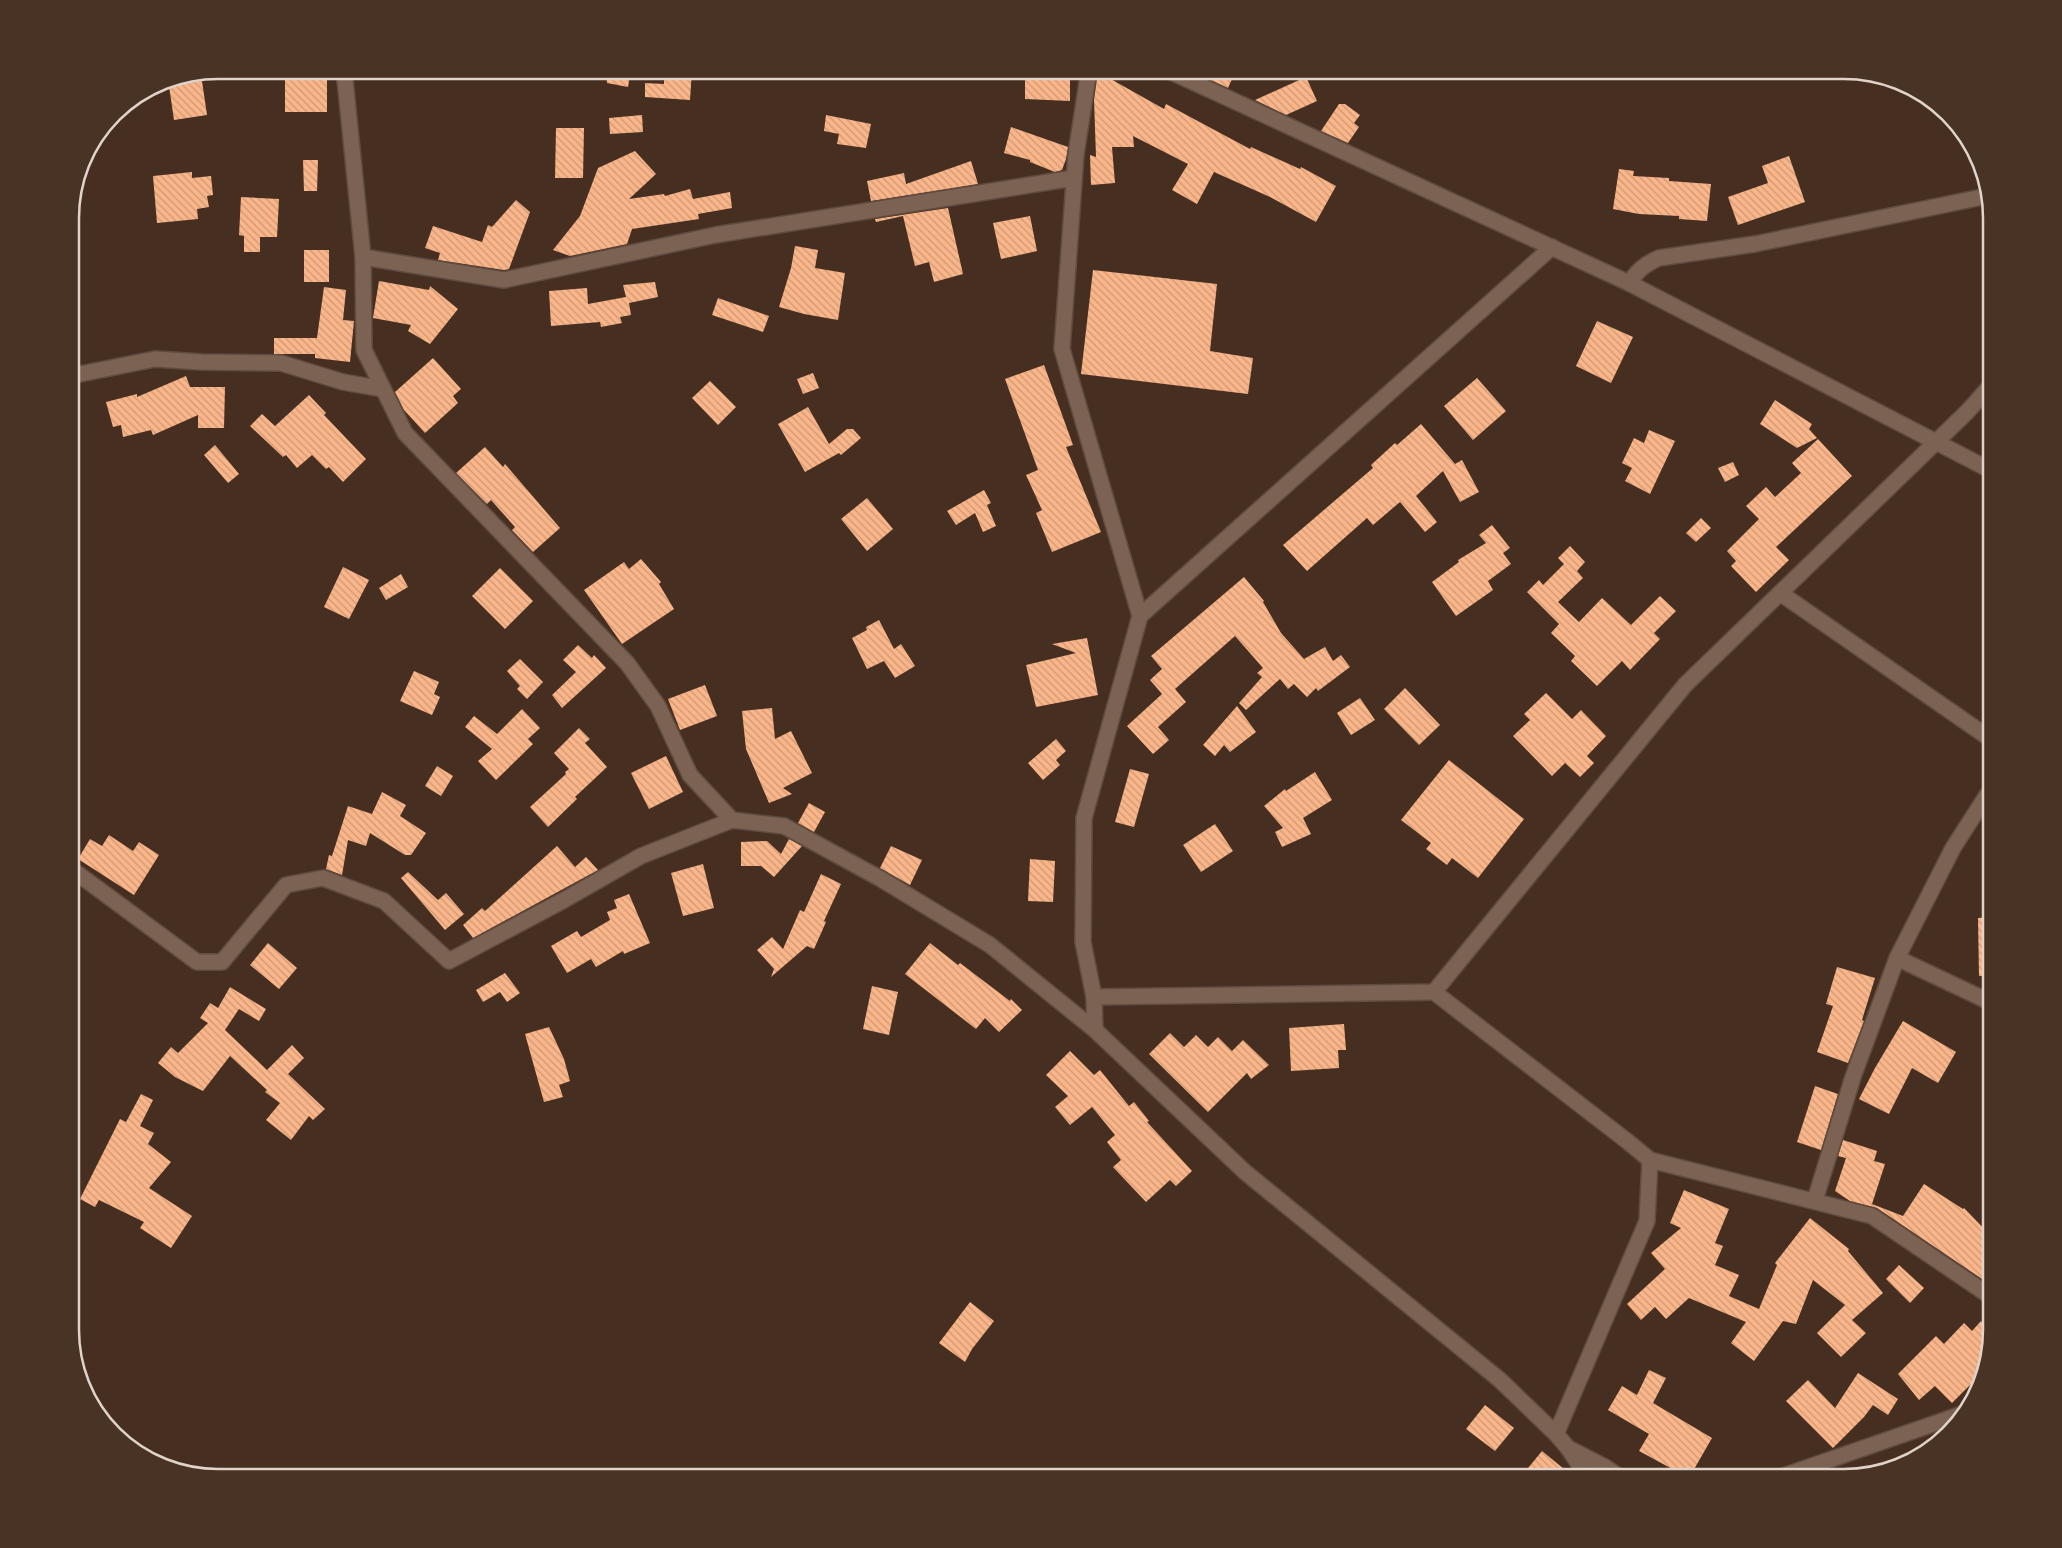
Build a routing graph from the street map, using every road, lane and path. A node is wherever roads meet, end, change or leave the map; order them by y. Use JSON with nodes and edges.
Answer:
{"nodes":[{"id":1,"x":345,"y":79,"type":"edge"},
{"id":2,"x":1088,"y":79,"type":"edge"},
{"id":3,"x":1187,"y":79,"type":"edge"},
{"id":4,"x":1074,"y":178,"type":"junction"},
{"id":5,"x":1982,"y":197,"type":"edge"},
{"id":6,"x":1552,"y":247,"type":"junction"},
{"id":7,"x":363,"y":257,"type":"junction"},
{"id":8,"x":1629,"y":283,"type":"junction"},
{"id":9,"x":79,"y":374,"type":"edge"},
{"id":10,"x":383,"y":389,"type":"junction"},
{"id":11,"x":1983,"y":393,"type":"edge"},
{"id":12,"x":1936,"y":442,"type":"junction"},
{"id":13,"x":1983,"y":466,"type":"edge"},
{"id":14,"x":1780,"y":593,"type":"junction"},
{"id":15,"x":1140,"y":616,"type":"junction"},
{"id":16,"x":1983,"y":734,"type":"edge"},
{"id":17,"x":1983,"y":801,"type":"edge"},
{"id":18,"x":732,"y":820,"type":"junction"},
{"id":19,"x":79,"y":875,"type":"edge"},
{"id":20,"x":1897,"y":958,"type":"junction"},
{"id":21,"x":1434,"y":992,"type":"junction"},
{"id":22,"x":1094,"y":997,"type":"junction"},
{"id":23,"x":1983,"y":999,"type":"edge"},
{"id":24,"x":1095,"y":1030,"type":"junction"},
{"id":25,"x":1650,"y":1160,"type":"junction"},
{"id":26,"x":1815,"y":1200,"type":"junction"},
{"id":27,"x":1983,"y":1293,"type":"edge"},
{"id":28,"x":1952,"y":1418,"type":"edge"},
{"id":29,"x":1556,"y":1434,"type":"junction"},
{"id":30,"x":1568,"y":1448,"type":"junction"},
{"id":31,"x":1582,"y":1469,"type":"edge"},
{"id":32,"x":1608,"y":1469,"type":"edge"},
{"id":33,"x":1803,"y":1469,"type":"edge"}],
"edges":[{"from":1,"to":7,"type":"street"},
{"from":2,"to":4,"type":"street"},
{"from":3,"to":6,"type":"street"},
{"from":4,"to":7,"type":"street"},
{"from":4,"to":15,"type":"street"},
{"from":5,"to":8,"type":"street"},
{"from":6,"to":8,"type":"street"},
{"from":6,"to":15,"type":"street"},
{"from":7,"to":10,"type":"street"},
{"from":8,"to":12,"type":"street"},
{"from":9,"to":10,"type":"street"},
{"from":10,"to":18,"type":"street"},
{"from":11,"to":12,"type":"street"},
{"from":12,"to":13,"type":"street"},
{"from":12,"to":14,"type":"street"},
{"from":14,"to":16,"type":"street"},
{"from":14,"to":21,"type":"street"},
{"from":15,"to":22,"type":"street"},
{"from":17,"to":20,"type":"street"},
{"from":18,"to":19,"type":"street"},
{"from":18,"to":24,"type":"street"},
{"from":20,"to":23,"type":"street"},
{"from":20,"to":26,"type":"street"},
{"from":21,"to":22,"type":"street"},
{"from":21,"to":25,"type":"street"},
{"from":22,"to":24,"type":"street"},
{"from":24,"to":29,"type":"street"},
{"from":25,"to":26,"type":"street"},
{"from":25,"to":29,"type":"street"},
{"from":26,"to":27,"type":"street"},
{"from":28,"to":33,"type":"street"},
{"from":29,"to":30,"type":"street"},
{"from":30,"to":31,"type":"street"},
{"from":30,"to":32,"type":"street"}]}
